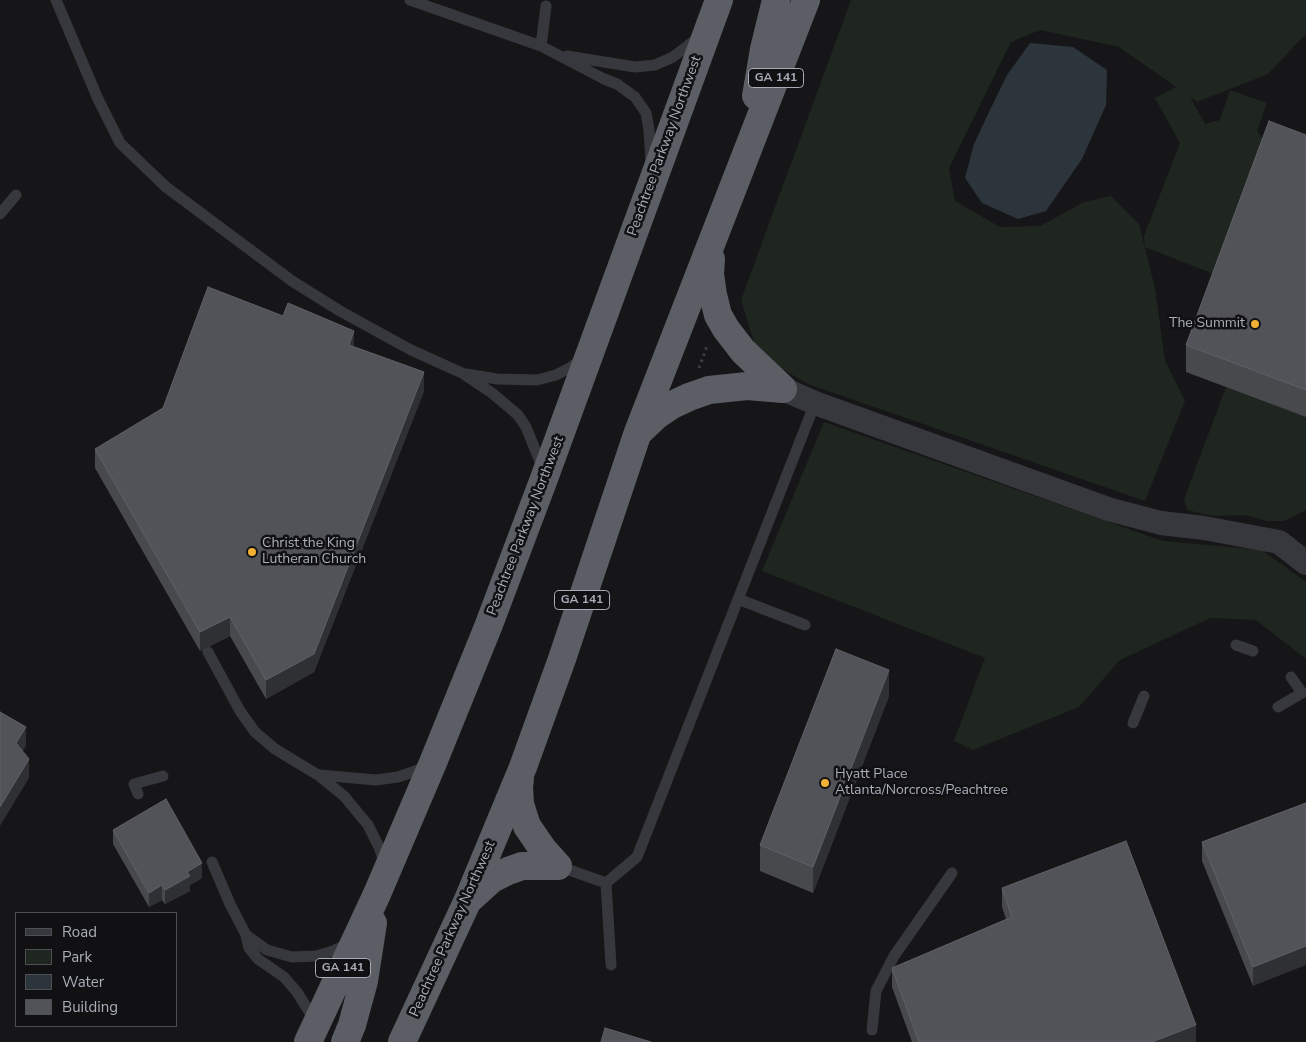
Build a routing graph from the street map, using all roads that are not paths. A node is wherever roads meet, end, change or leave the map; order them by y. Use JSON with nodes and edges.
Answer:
{"nodes":[{"id":1,"x":56,"y":0,"type":"edge"},
{"id":2,"x":410,"y":0,"type":"edge"},
{"id":3,"x":719,"y":0,"type":"edge"},
{"id":4,"x":776,"y":0,"type":"edge"},
{"id":5,"x":806,"y":0,"type":"edge"},
{"id":6,"x":546,"y":6,"type":"dead end"},
{"id":7,"x":708,"y":29,"type":"junction"},
{"id":8,"x":541,"y":46,"type":"junction"},
{"id":9,"x":556,"y":54,"type":"junction"},
{"id":10,"x":746,"y":157,"type":"junction"},
{"id":11,"x":653,"y":179,"type":"junction"},
{"id":12,"x":16,"y":195,"type":"dead end"},
{"id":13,"x":0,"y":214,"type":"edge"},
{"id":14,"x":712,"y":246,"type":"junction"},
{"id":15,"x":590,"y":353,"type":"junction"},
{"id":16,"x":462,"y":373,"type":"junction"},
{"id":17,"x":783,"y":389,"type":"junction"},
{"id":18,"x":816,"y":403,"type":"junction"},
{"id":19,"x":638,"y":432,"type":"junction"},
{"id":20,"x":545,"y":476,"type":"junction"},
{"id":21,"x":1306,"y":563,"type":"edge"},
{"id":22,"x":738,"y":599,"type":"junction"},
{"id":23,"x":805,"y":625,"type":"dead end"},
{"id":24,"x":1236,"y":645,"type":"dead end"},
{"id":25,"x":1253,"y":651,"type":"dead end"},
{"id":26,"x":208,"y":652,"type":"dead end"},
{"id":27,"x":1291,"y":677,"type":"dead end"},
{"id":28,"x":1304,"y":694,"type":"edge"},
{"id":29,"x":1144,"y":696,"type":"dead end"},
{"id":30,"x":1278,"y":707,"type":"dead end"},
{"id":31,"x":1133,"y":723,"type":"dead end"},
{"id":32,"x":432,"y":766,"type":"junction"},
{"id":33,"x":523,"y":767,"type":"junction"},
{"id":34,"x":318,"y":775,"type":"junction"},
{"id":35,"x":163,"y":776,"type":"dead end"},
{"id":36,"x":138,"y":794,"type":"dead end"},
{"id":37,"x":212,"y":862,"type":"dead end"},
{"id":38,"x":558,"y":866,"type":"junction"},
{"id":39,"x":952,"y":873,"type":"dead end"},
{"id":40,"x":382,"y":882,"type":"junction"},
{"id":41,"x":606,"y":883,"type":"junction"},
{"id":42,"x":467,"y":902,"type":"junction"},
{"id":43,"x":246,"y":935,"type":"junction"},
{"id":44,"x":355,"y":940,"type":"junction"},
{"id":45,"x":611,"y":965,"type":"dead end"},
{"id":46,"x":872,"y":1030,"type":"dead end"},
{"id":47,"x":313,"y":1033,"type":"edge"},
{"id":48,"x":346,"y":1042,"type":"edge"},
{"id":49,"x":402,"y":1042,"type":"edge"}],
"edges":[{"from":1,"to":16,"type":"lane"},
{"from":2,"to":8,"type":"lane"},
{"from":3,"to":7,"type":"highway","name":"Peachtree Parkway Northwest","number":"GA 141"},
{"from":4,"to":10,"type":"highway"},
{"from":5,"to":10,"type":"highway","name":"Peachtree Parkway Northwest","number":"GA 141"},
{"from":6,"to":8,"type":"lane"},
{"from":7,"to":9,"type":"lane"},
{"from":7,"to":11,"type":"highway","name":"Peachtree Parkway Northwest","number":"GA 141"},
{"from":8,"to":9,"type":"lane"},
{"from":9,"to":11,"type":"lane"},
{"from":10,"to":14,"type":"highway","name":"Peachtree Parkway Northwest","number":"GA 141"},
{"from":11,"to":15,"type":"highway","name":"Peachtree Parkway Northwest","number":"GA 141"},
{"from":12,"to":13,"type":"lane"},
{"from":14,"to":17,"type":"highway"},
{"from":14,"to":19,"type":"highway","name":"Peachtree Parkway Northwest","number":"GA 141"},
{"from":15,"to":16,"type":"lane"},
{"from":15,"to":20,"type":"highway","name":"Peachtree Parkway Northwest","number":"GA 141"},
{"from":16,"to":20,"type":"lane"},
{"from":17,"to":18,"type":"street"},
{"from":17,"to":19,"type":"highway"},
{"from":18,"to":21,"type":"street"},
{"from":18,"to":22,"type":"lane"},
{"from":19,"to":33,"type":"highway","name":"Peachtree Parkway Northwest","number":"GA 141"},
{"from":20,"to":32,"type":"highway","name":"Peachtree Parkway Northwest","number":"GA 141"},
{"from":22,"to":23,"type":"lane"},
{"from":22,"to":41,"type":"lane"},
{"from":24,"to":25,"type":"lane"},
{"from":26,"to":34,"type":"lane"},
{"from":27,"to":28,"type":"lane"},
{"from":28,"to":30,"type":"lane"},
{"from":29,"to":31,"type":"lane"},
{"from":32,"to":34,"type":"lane"},
{"from":32,"to":40,"type":"highway","name":"Peachtree Parkway Northwest","number":"GA 141"},
{"from":33,"to":38,"type":"highway"},
{"from":33,"to":42,"type":"highway","name":"Peachtree Parkway Northwest","number":"GA 141"},
{"from":34,"to":40,"type":"lane"},
{"from":35,"to":36,"type":"lane"},
{"from":37,"to":43,"type":"lane"},
{"from":38,"to":41,"type":"lane"},
{"from":38,"to":42,"type":"highway"},
{"from":39,"to":46,"type":"lane"},
{"from":40,"to":44,"type":"highway","name":"Peachtree Parkway Northwest","number":"GA 141"},
{"from":40,"to":48,"type":"highway"},
{"from":41,"to":45,"type":"lane"},
{"from":42,"to":49,"type":"highway","name":"Peachtree Parkway Northwest","number":"GA 141"},
{"from":43,"to":44,"type":"lane"},
{"from":43,"to":47,"type":"lane"},
{"from":44,"to":47,"type":"highway","name":"Peachtree Parkway Northwest","number":"GA 141"}]}
